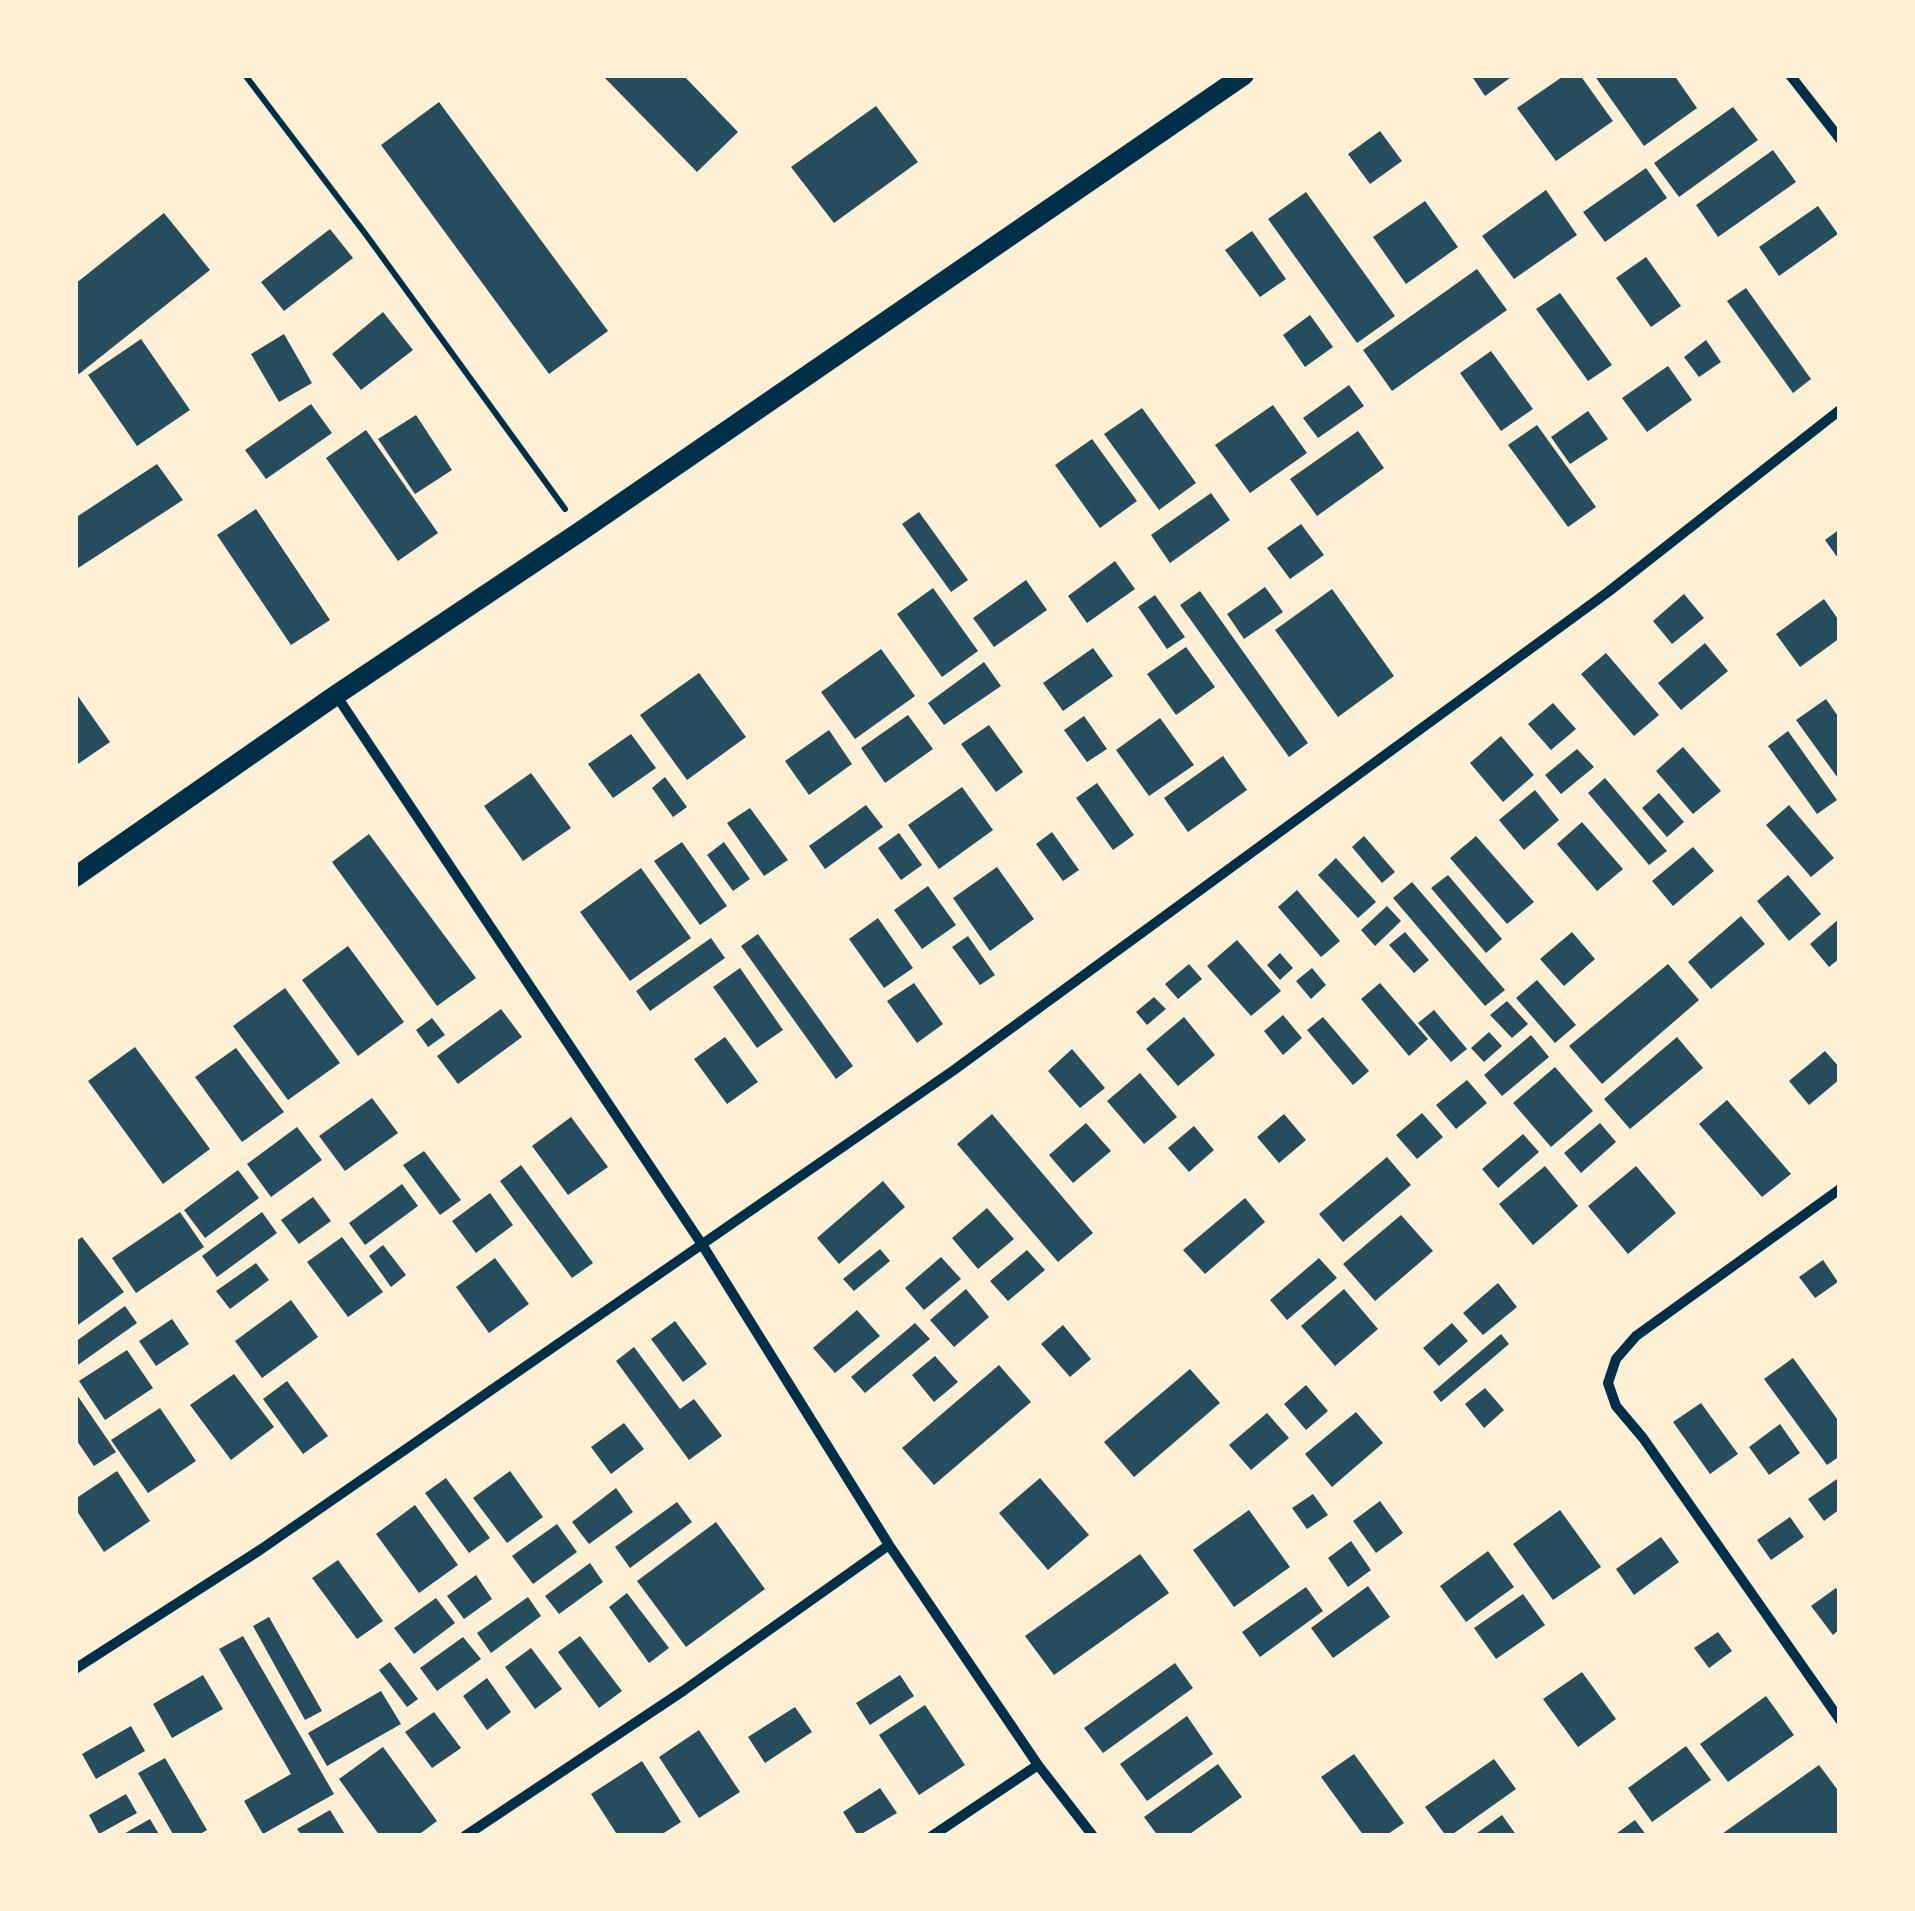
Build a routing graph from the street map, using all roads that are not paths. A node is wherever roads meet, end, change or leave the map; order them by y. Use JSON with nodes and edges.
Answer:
{"nodes":[{"id":1,"x":1244,"y":75,"type":"edge"},
{"id":2,"x":1790,"y":75,"type":"edge"},
{"id":3,"x":1840,"y":140,"type":"edge"},
{"id":4,"x":1840,"y":410,"type":"edge"},
{"id":5,"x":336,"y":695,"type":"junction"},
{"id":6,"x":75,"y":877,"type":"edge"},
{"id":7,"x":1840,"y":1189,"type":"edge"},
{"id":8,"x":703,"y":1246,"type":"junction"},
{"id":9,"x":889,"y":1546,"type":"junction"},
{"id":10,"x":75,"y":1669,"type":"edge"},
{"id":11,"x":1840,"y":1720,"type":"edge"},
{"id":12,"x":1038,"y":1765,"type":"junction"},
{"id":13,"x":465,"y":1836,"type":"edge"},
{"id":14,"x":932,"y":1836,"type":"edge"},
{"id":15,"x":1093,"y":1836,"type":"edge"}],
"edges":[{"from":1,"to":5,"type":"main road"},
{"from":2,"to":3,"type":"street"},
{"from":4,"to":8,"type":"street"},
{"from":5,"to":6,"type":"main road"},
{"from":5,"to":8,"type":"street"},
{"from":7,"to":11,"type":"street"},
{"from":8,"to":9,"type":"street"},
{"from":8,"to":10,"type":"street"},
{"from":9,"to":12,"type":"street"},
{"from":9,"to":13,"type":"street"},
{"from":12,"to":14,"type":"street"},
{"from":12,"to":15,"type":"street"}]}
